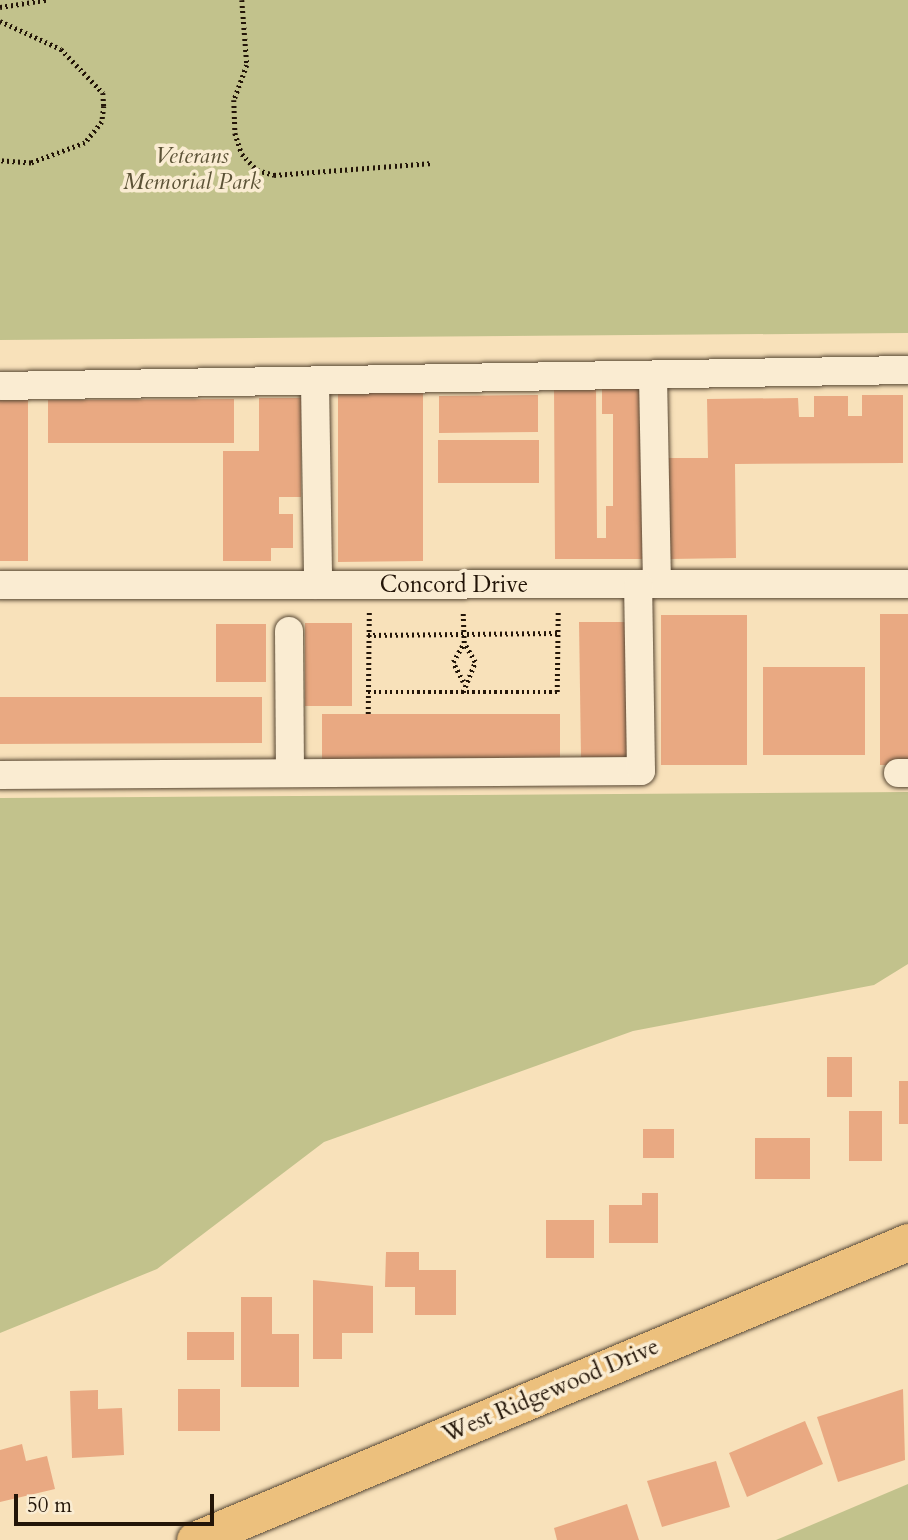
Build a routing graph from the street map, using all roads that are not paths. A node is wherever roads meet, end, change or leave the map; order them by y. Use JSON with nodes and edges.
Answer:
{"nodes":[{"id":1,"x":908,"y":370,"type":"edge"},
{"id":2,"x":653,"y":376,"type":"junction"},
{"id":3,"x":315,"y":383,"type":"junction"},
{"id":4,"x":0,"y":386,"type":"edge"},
{"id":5,"x":647,"y":584,"type":"junction"},
{"id":6,"x":908,"y":584,"type":"edge"},
{"id":7,"x":0,"y":585,"type":"edge"},
{"id":8,"x":318,"y":585,"type":"junction"},
{"id":9,"x":289,"y":631,"type":"dead end"},
{"id":10,"x":290,"y":773,"type":"junction"},
{"id":11,"x":0,"y":775,"type":"edge"},
{"id":12,"x":908,"y":1242,"type":"edge"},
{"id":13,"x":195,"y":1540,"type":"edge"}],
"edges":[{"from":1,"to":2,"type":"street"},
{"from":2,"to":3,"type":"street"},
{"from":2,"to":5,"type":"street"},
{"from":3,"to":4,"type":"street"},
{"from":3,"to":8,"type":"street"},
{"from":5,"to":6,"type":"street","name":"Concord Drive"},
{"from":5,"to":8,"type":"street","name":"Concord Drive"},
{"from":5,"to":10,"type":"street"},
{"from":7,"to":8,"type":"street","name":"Concord Drive"},
{"from":9,"to":10,"type":"street"},
{"from":10,"to":11,"type":"street"},
{"from":12,"to":13,"type":"main road","name":"West Ridgewood Drive"}]}
